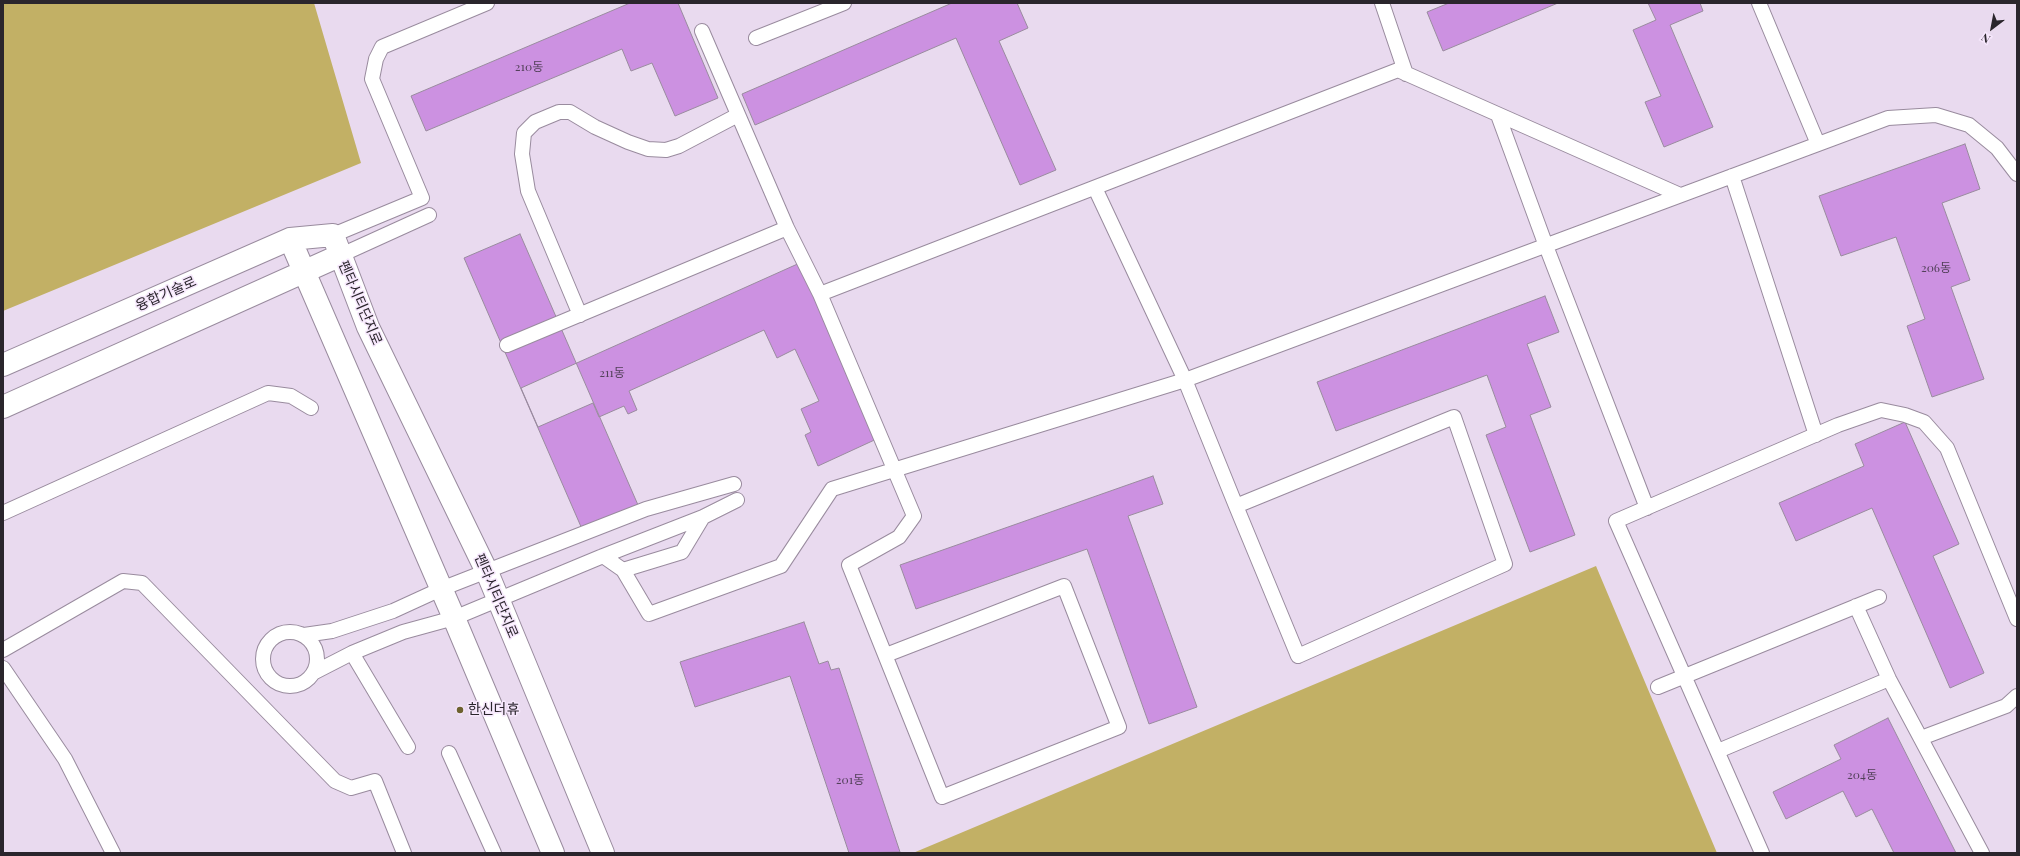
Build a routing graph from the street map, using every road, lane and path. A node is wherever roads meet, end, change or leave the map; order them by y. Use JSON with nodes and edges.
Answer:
{"nodes":[{"id":1,"x":487,"y":3,"type":"edge"},
{"id":2,"x":844,"y":3,"type":"edge"},
{"id":3,"x":1382,"y":3,"type":"edge"},
{"id":4,"x":1760,"y":3,"type":"edge"},
{"id":5,"x":702,"y":31,"type":"dead end"},
{"id":6,"x":756,"y":38,"type":"dead end"},
{"id":7,"x":1406,"y":74,"type":"junction"},
{"id":8,"x":738,"y":115,"type":"junction"},
{"id":9,"x":1498,"y":115,"type":"junction"},
{"id":10,"x":1818,"y":144,"type":"junction"},
{"id":11,"x":2017,"y":174,"type":"edge"},
{"id":12,"x":1732,"y":176,"type":"junction"},
{"id":13,"x":1095,"y":188,"type":"junction"},
{"id":14,"x":1680,"y":195,"type":"junction"},
{"id":15,"x":429,"y":215,"type":"dead end"},
{"id":16,"x":787,"y":228,"type":"junction"},
{"id":17,"x":333,"y":235,"type":"junction"},
{"id":18,"x":290,"y":239,"type":"junction"},
{"id":19,"x":1546,"y":246,"type":"junction"},
{"id":20,"x":341,"y":255,"type":"junction"},
{"id":21,"x":304,"y":273,"type":"junction"},
{"id":22,"x":820,"y":294,"type":"junction"},
{"id":23,"x":580,"y":315,"type":"junction"},
{"id":24,"x":507,"y":345,"type":"dead end"},
{"id":25,"x":3,"y":365,"type":"edge"},
{"id":26,"x":1185,"y":380,"type":"junction"},
{"id":27,"x":3,"y":408,"type":"edge"},
{"id":28,"x":311,"y":408,"type":"dead end"},
{"id":29,"x":1816,"y":435,"type":"junction"},
{"id":30,"x":893,"y":469,"type":"junction"},
{"id":31,"x":734,"y":484,"type":"dead end"},
{"id":32,"x":737,"y":500,"type":"dead end"},
{"id":33,"x":1236,"y":506,"type":"junction"},
{"id":34,"x":1647,"y":508,"type":"junction"},
{"id":35,"x":3,"y":513,"type":"edge"},
{"id":36,"x":703,"y":517,"type":"junction"},
{"id":37,"x":603,"y":556,"type":"junction"},
{"id":38,"x":623,"y":570,"type":"junction"},
{"id":39,"x":487,"y":572,"type":"junction"},
{"id":40,"x":441,"y":589,"type":"junction"},
{"id":41,"x":1879,"y":597,"type":"dead end"},
{"id":42,"x":498,"y":599,"type":"junction"},
{"id":43,"x":1856,"y":606,"type":"junction"},
{"id":44,"x":454,"y":618,"type":"junction"},
{"id":45,"x":2017,"y":619,"type":"edge"},
{"id":46,"x":304,"y":635,"type":"junction"},
{"id":47,"x":3,"y":650,"type":"edge"},
{"id":48,"x":352,"y":653,"type":"junction"},
{"id":49,"x":886,"y":655,"type":"junction"},
{"id":50,"x":3,"y":668,"type":"edge"},
{"id":51,"x":315,"y":672,"type":"junction"},
{"id":52,"x":1685,"y":678,"type":"junction"},
{"id":53,"x":1889,"y":679,"type":"junction"},
{"id":54,"x":1658,"y":687,"type":"dead end"},
{"id":55,"x":2017,"y":696,"type":"edge"},
{"id":56,"x":1921,"y":738,"type":"junction"},
{"id":57,"x":408,"y":748,"type":"dead end"},
{"id":58,"x":1718,"y":751,"type":"junction"},
{"id":59,"x":449,"y":753,"type":"dead end"},
{"id":60,"x":113,"y":853,"type":"edge"},
{"id":61,"x":404,"y":853,"type":"edge"},
{"id":62,"x":494,"y":853,"type":"edge"},
{"id":63,"x":553,"y":853,"type":"edge"},
{"id":64,"x":603,"y":853,"type":"edge"},
{"id":65,"x":1762,"y":853,"type":"edge"},
{"id":66,"x":1982,"y":853,"type":"edge"}],
"edges":[{"from":1,"to":17,"type":"lane"},
{"from":2,"to":6,"type":"lane"},
{"from":3,"to":7,"type":"lane"},
{"from":4,"to":10,"type":"lane"},
{"from":5,"to":8,"type":"lane"},
{"from":7,"to":9,"type":"lane"},
{"from":7,"to":13,"type":"lane"},
{"from":8,"to":16,"type":"lane"},
{"from":8,"to":23,"type":"lane"},
{"from":9,"to":14,"type":"lane"},
{"from":9,"to":19,"type":"lane"},
{"from":10,"to":11,"type":"lane"},
{"from":10,"to":12,"type":"lane"},
{"from":12,"to":14,"type":"lane"},
{"from":12,"to":29,"type":"lane"},
{"from":13,"to":22,"type":"lane"},
{"from":13,"to":26,"type":"lane"},
{"from":14,"to":19,"type":"lane"},
{"from":15,"to":20,"type":"lane"},
{"from":16,"to":22,"type":"lane"},
{"from":16,"to":23,"type":"lane"},
{"from":17,"to":18,"type":"street","name":"융합기술로"},
{"from":17,"to":20,"type":"street"},
{"from":18,"to":21,"type":"street"},
{"from":18,"to":25,"type":"street","name":"융합기술로"},
{"from":19,"to":26,"type":"lane"},
{"from":19,"to":34,"type":"lane"},
{"from":20,"to":21,"type":"street","name":"펜타시티단지로"},
{"from":20,"to":39,"type":"street","name":"펜타시티단지로"},
{"from":21,"to":27,"type":"street"},
{"from":21,"to":40,"type":"street"},
{"from":22,"to":30,"type":"lane"},
{"from":23,"to":24,"type":"lane"},
{"from":26,"to":30,"type":"lane"},
{"from":26,"to":33,"type":"lane"},
{"from":28,"to":35,"type":"lane"},
{"from":29,"to":34,"type":"lane"},
{"from":29,"to":45,"type":"lane"},
{"from":30,"to":38,"type":"lane"},
{"from":30,"to":49,"type":"lane"},
{"from":31,"to":39,"type":"lane"},
{"from":32,"to":36,"type":"lane"},
{"from":33,"to":33,"type":"lane"},
{"from":34,"to":52,"type":"lane"},
{"from":36,"to":37,"type":"lane"},
{"from":36,"to":38,"type":"lane"},
{"from":37,"to":38,"type":"lane"},
{"from":37,"to":42,"type":"lane"},
{"from":39,"to":40,"type":"lane"},
{"from":39,"to":42,"type":"street","name":"펜타시티단지로"},
{"from":40,"to":44,"type":"street"},
{"from":40,"to":46,"type":"lane"},
{"from":41,"to":43,"type":"lane"},
{"from":42,"to":44,"type":"lane"},
{"from":42,"to":64,"type":"street","name":"펜타시티단지로"},
{"from":43,"to":52,"type":"lane"},
{"from":43,"to":53,"type":"lane"},
{"from":44,"to":48,"type":"lane"},
{"from":44,"to":63,"type":"street"},
{"from":46,"to":51,"type":"lane"},
{"from":46,"to":51,"type":"lane"},
{"from":47,"to":61,"type":"lane"},
{"from":48,"to":51,"type":"lane"},
{"from":48,"to":57,"type":"lane"},
{"from":49,"to":49,"type":"lane"},
{"from":50,"to":60,"type":"lane"},
{"from":52,"to":54,"type":"lane"},
{"from":52,"to":58,"type":"lane"},
{"from":53,"to":56,"type":"lane"},
{"from":53,"to":58,"type":"lane"},
{"from":55,"to":56,"type":"lane"},
{"from":56,"to":66,"type":"lane"},
{"from":58,"to":65,"type":"lane"},
{"from":59,"to":62,"type":"lane"}]}
